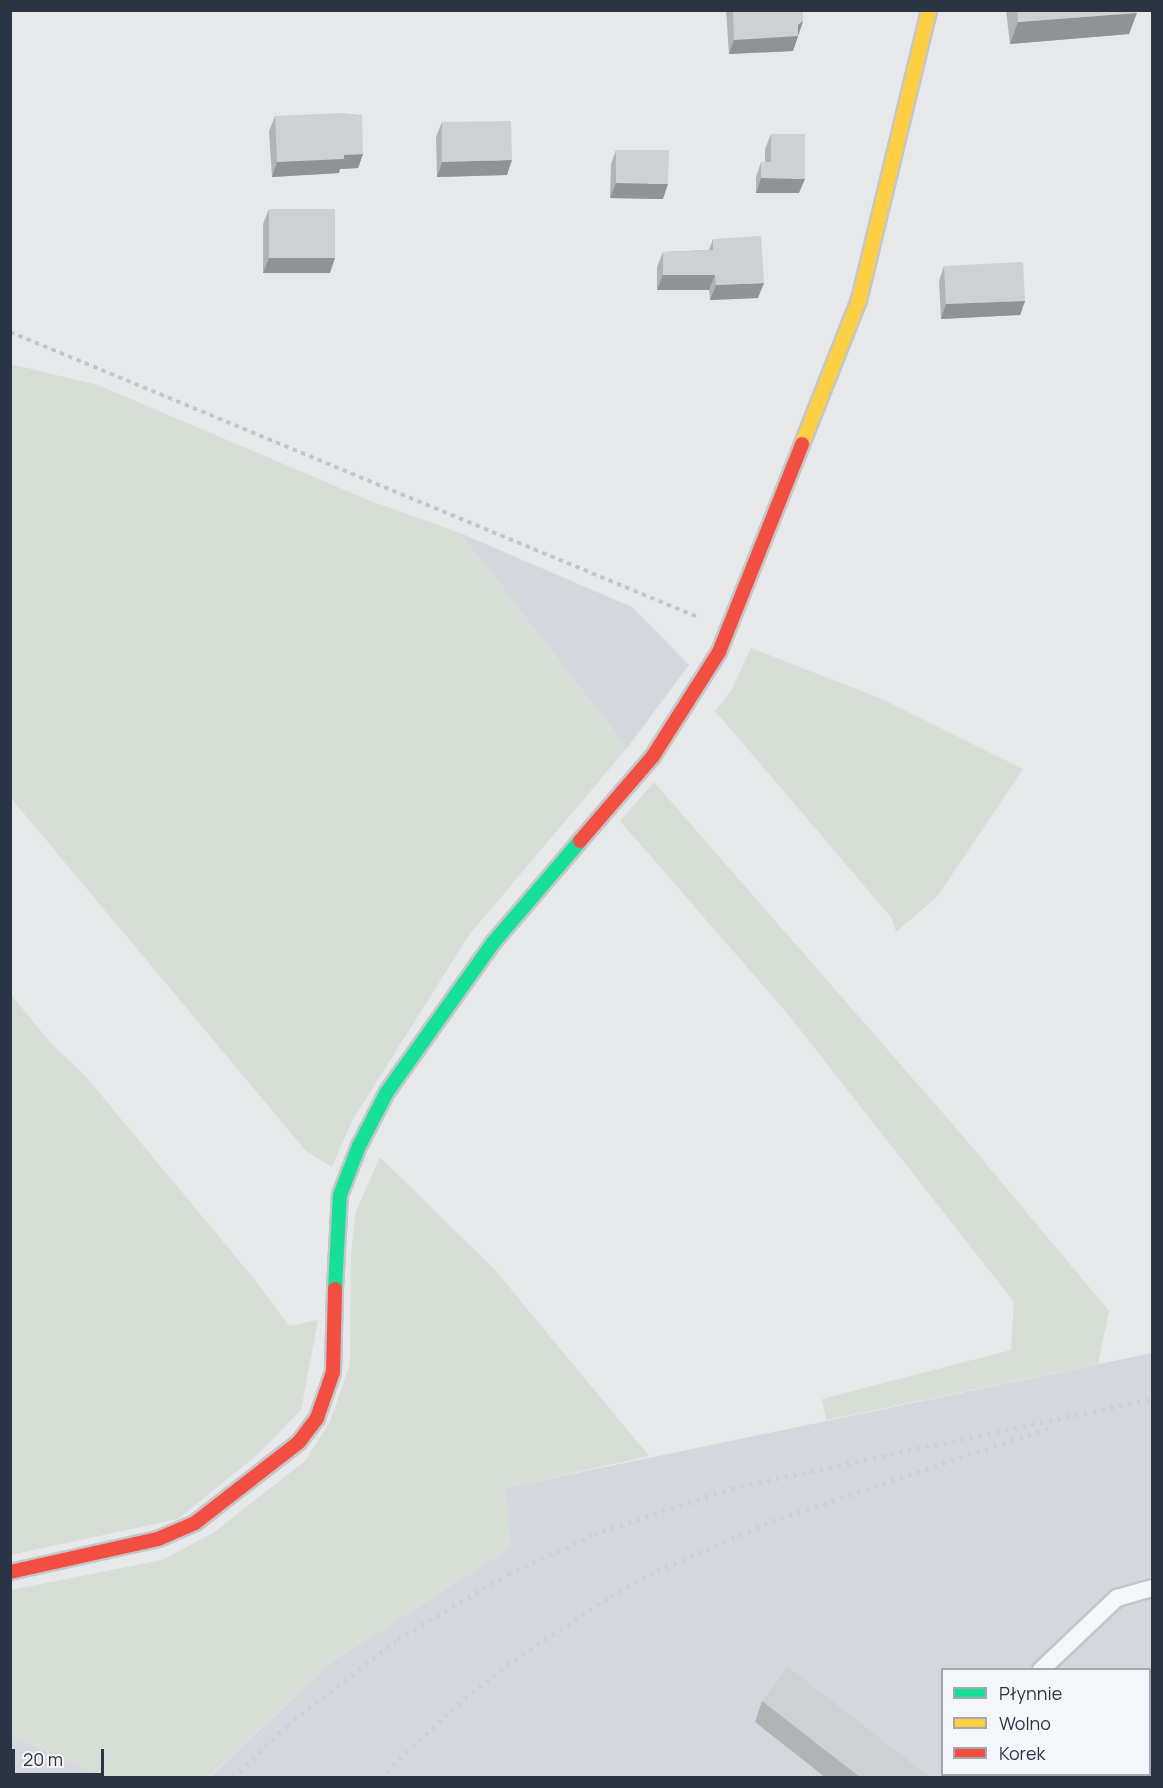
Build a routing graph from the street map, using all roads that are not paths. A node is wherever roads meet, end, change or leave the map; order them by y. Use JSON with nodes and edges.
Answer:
{"nodes":[{"id":1,"x":929,"y":10,"type":"edge"},
{"id":2,"x":10,"y":1572,"type":"edge"},
{"id":3,"x":1152,"y":1588,"type":"edge"},
{"id":4,"x":1043,"y":1668,"type":"edge"}],
"edges":[{"from":1,"to":2,"type":"street"},
{"from":3,"to":4,"type":"lane"}]}
